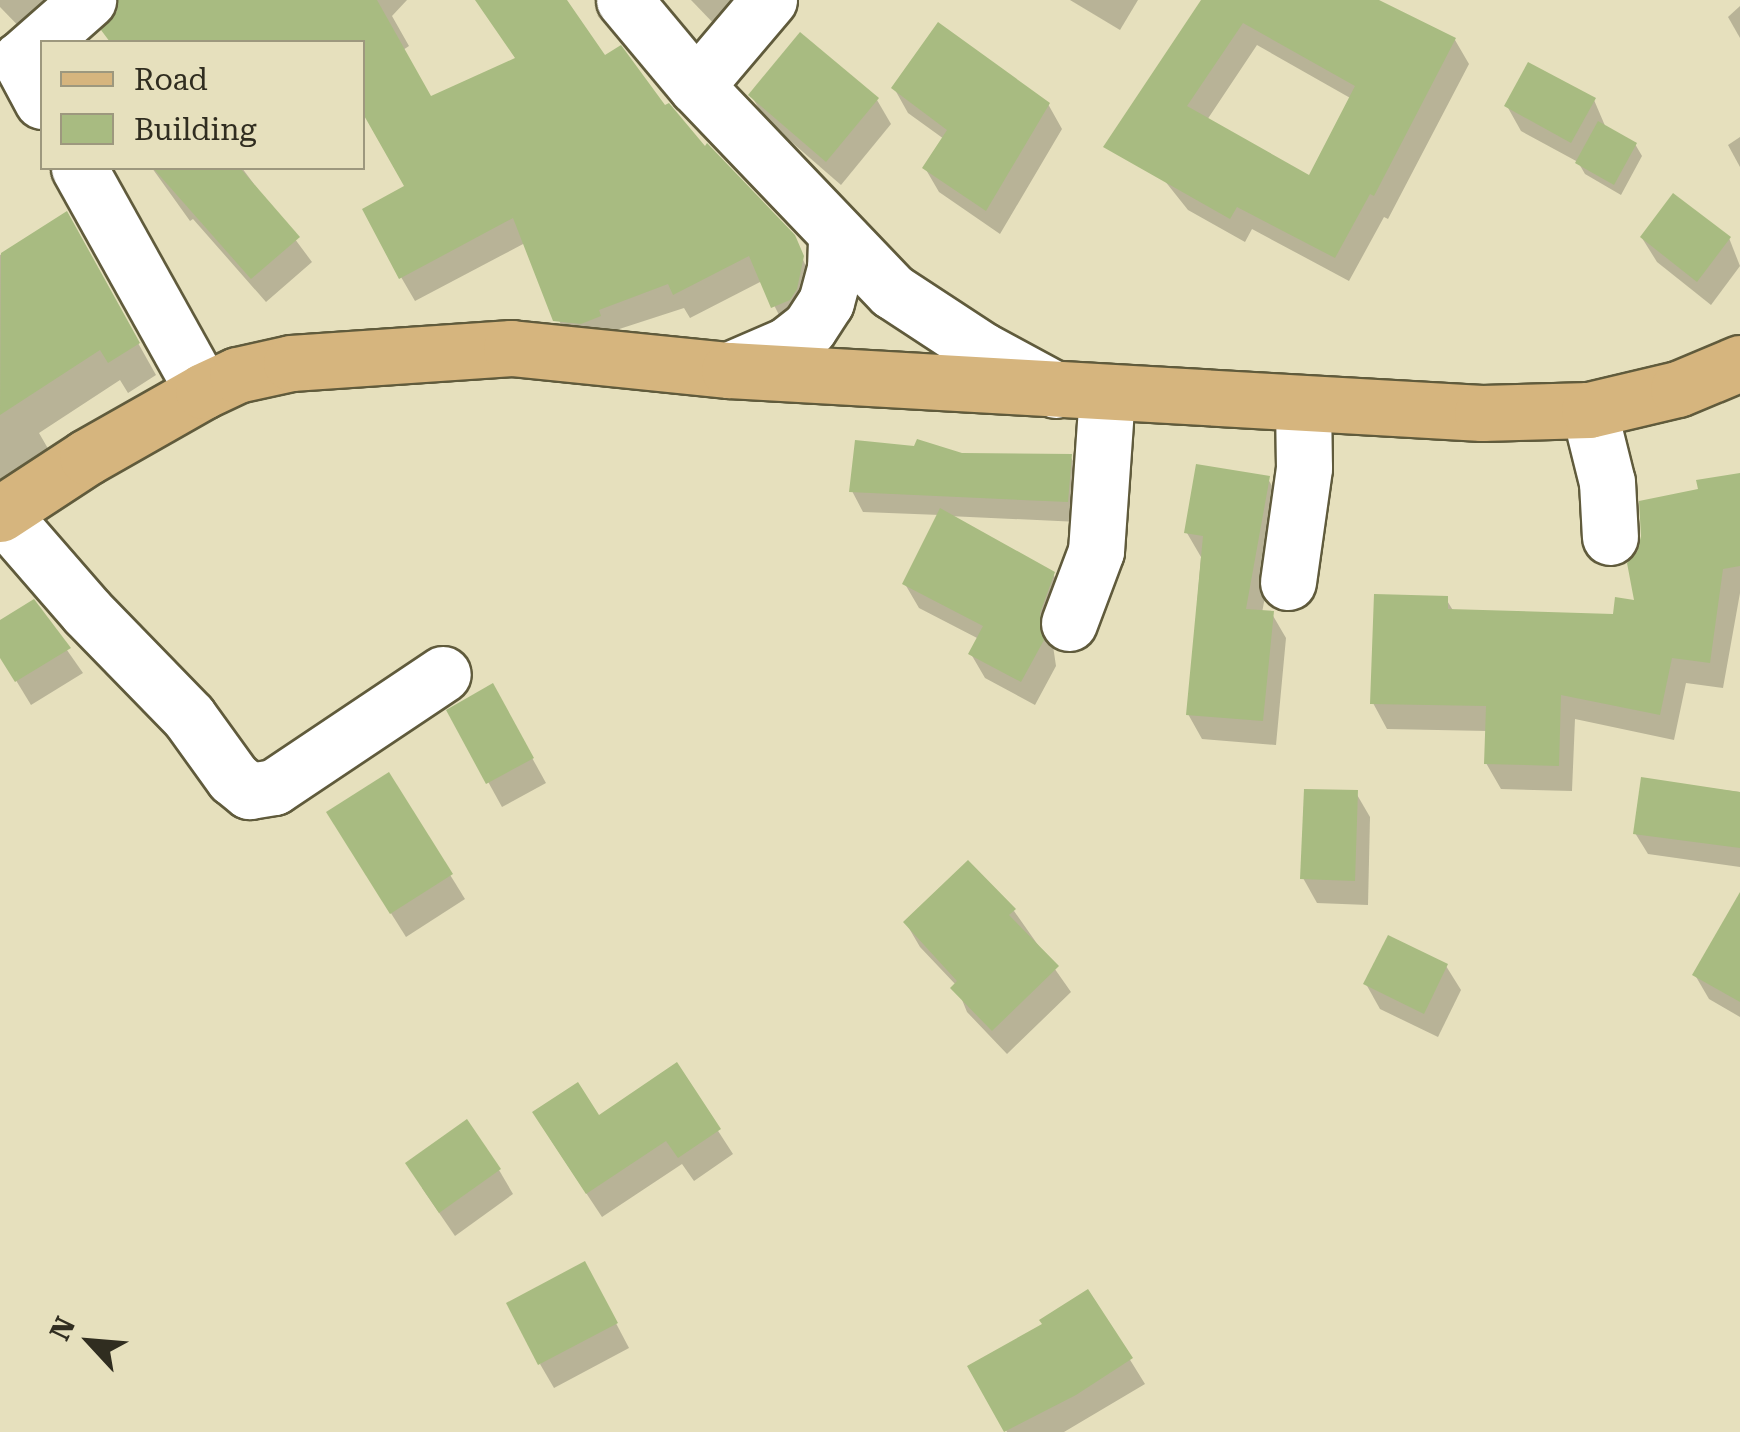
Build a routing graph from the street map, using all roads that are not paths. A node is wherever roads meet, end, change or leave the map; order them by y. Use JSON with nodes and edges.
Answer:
{"nodes":[{"id":1,"x":88,"y":0,"type":"edge"},
{"id":2,"x":624,"y":0,"type":"edge"},
{"id":3,"x":769,"y":0,"type":"edge"},
{"id":4,"x":43,"y":40,"type":"edge"},
{"id":5,"x":40,"y":42,"type":"edge"},
{"id":6,"x":696,"y":86,"type":"junction"},
{"id":7,"x":40,"y":97,"type":"edge"},
{"id":8,"x":81,"y":170,"type":"edge"},
{"id":9,"x":836,"y":236,"type":"junction"},
{"id":10,"x":1740,"y":363,"type":"edge"},
{"id":11,"x":729,"y":370,"type":"junction"},
{"id":12,"x":203,"y":391,"type":"junction"},
{"id":13,"x":1090,"y":396,"type":"junction"},
{"id":14,"x":1591,"y":418,"type":"junction"},
{"id":15,"x":1304,"y":430,"type":"junction"},
{"id":16,"x":1,"y":514,"type":"edge"},
{"id":17,"x":1610,"y":536,"type":"dead end"},
{"id":18,"x":1288,"y":582,"type":"dead end"},
{"id":19,"x":1069,"y":623,"type":"dead end"},
{"id":20,"x":444,"y":674,"type":"dead end"}],
"edges":[{"from":1,"to":4,"type":"street"},
{"from":2,"to":6,"type":"street"},
{"from":3,"to":6,"type":"street"},
{"from":5,"to":7,"type":"street"},
{"from":6,"to":9,"type":"street"},
{"from":8,"to":12,"type":"street"},
{"from":9,"to":11,"type":"street"},
{"from":9,"to":13,"type":"street"},
{"from":10,"to":14,"type":"main road"},
{"from":11,"to":12,"type":"main road"},
{"from":11,"to":13,"type":"main road"},
{"from":12,"to":16,"type":"main road"},
{"from":13,"to":15,"type":"main road"},
{"from":13,"to":19,"type":"street"},
{"from":14,"to":15,"type":"main road"},
{"from":14,"to":17,"type":"street"},
{"from":15,"to":18,"type":"street"},
{"from":16,"to":20,"type":"street"}]}
